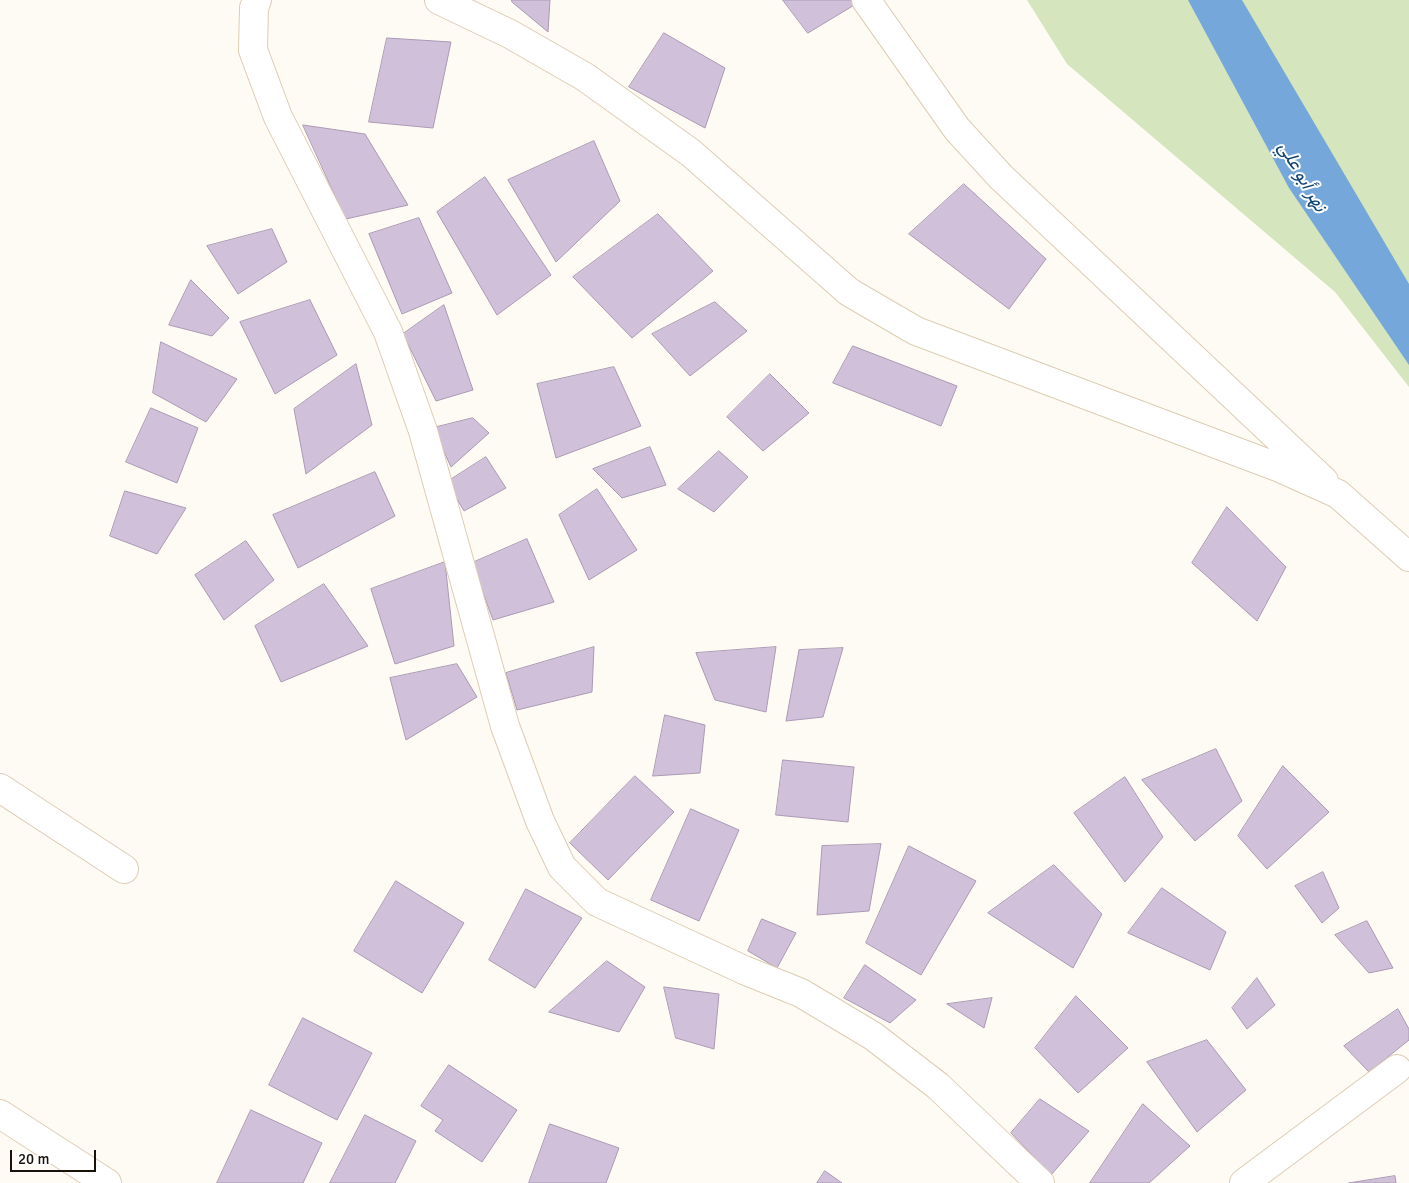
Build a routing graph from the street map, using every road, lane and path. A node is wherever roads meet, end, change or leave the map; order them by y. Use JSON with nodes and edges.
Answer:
{"nodes":[{"id":1,"x":257,"y":0,"type":"edge"},
{"id":2,"x":439,"y":0,"type":"edge"},
{"id":3,"x":866,"y":0,"type":"edge"},
{"id":4,"x":1338,"y":494,"type":"junction"},
{"id":5,"x":1409,"y":556,"type":"edge"},
{"id":6,"x":0,"y":788,"type":"edge"},
{"id":7,"x":124,"y":869,"type":"dead end"},
{"id":8,"x":1397,"y":1070,"type":"dead end"},
{"id":9,"x":0,"y":1114,"type":"edge"},
{"id":10,"x":107,"y":1183,"type":"edge"},
{"id":11,"x":1040,"y":1183,"type":"edge"},
{"id":12,"x":1244,"y":1183,"type":"edge"}],
"edges":[{"from":1,"to":11,"type":"street"},
{"from":2,"to":4,"type":"street"},
{"from":3,"to":4,"type":"street"},
{"from":4,"to":5,"type":"street"},
{"from":6,"to":7,"type":"street"},
{"from":8,"to":12,"type":"street"},
{"from":9,"to":10,"type":"street"}]}
